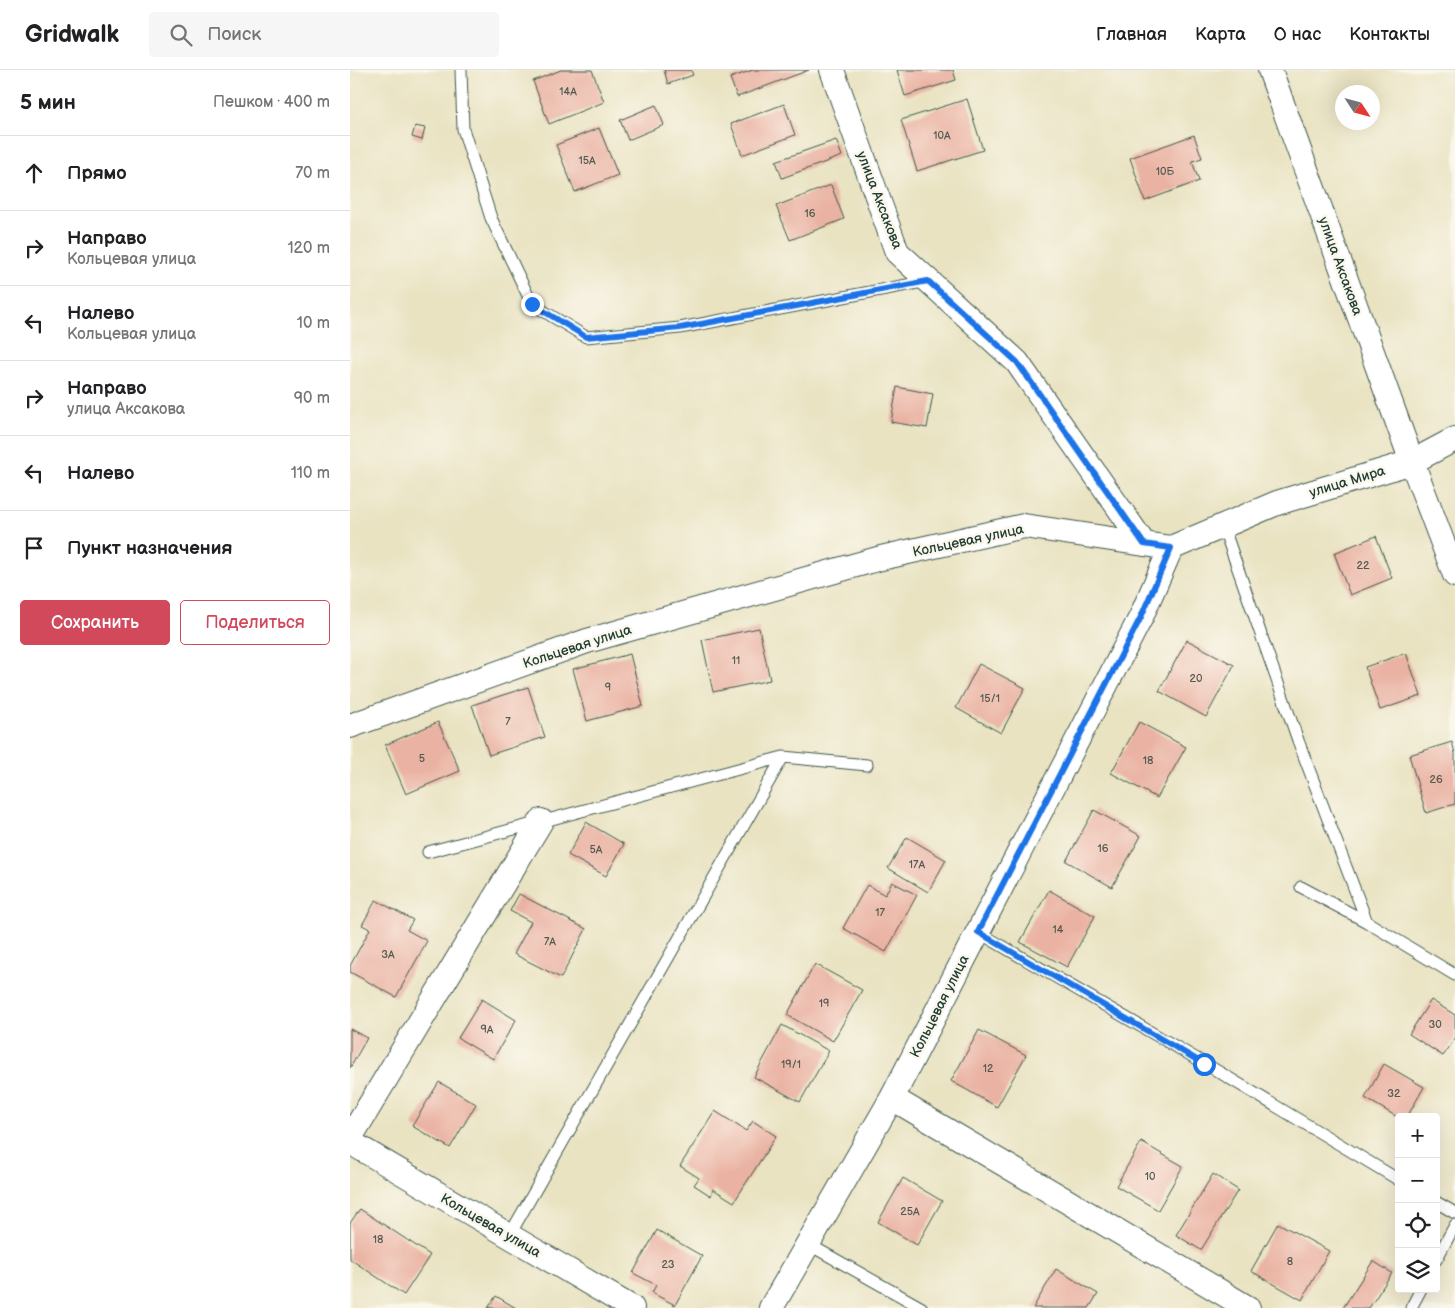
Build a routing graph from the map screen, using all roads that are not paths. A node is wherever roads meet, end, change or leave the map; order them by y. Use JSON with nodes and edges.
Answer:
{"nodes":[{"id":1,"x":462,"y":70,"type":"edge"},
{"id":2,"x":832,"y":70,"type":"edge"},
{"id":3,"x":1270,"y":70,"type":"edge"},
{"id":4,"x":928,"y":281,"type":"junction"},
{"id":5,"x":1455,"y":439,"type":"edge"},
{"id":6,"x":1412,"y":462,"type":"junction"},
{"id":7,"x":1223,"y":526,"type":"junction"},
{"id":8,"x":1144,"y":544,"type":"junction"},
{"id":9,"x":1171,"y":548,"type":"junction"},
{"id":10,"x":1455,"y":575,"type":"edge"},
{"id":11,"x":350,"y":726,"type":"edge"},
{"id":12,"x":783,"y":757,"type":"junction"},
{"id":13,"x":867,"y":765,"type":"dead end"},
{"id":14,"x":541,"y":821,"type":"junction"},
{"id":15,"x":428,"y":852,"type":"dead end"},
{"id":16,"x":1301,"y":887,"type":"dead end"},
{"id":17,"x":1367,"y":922,"type":"junction"},
{"id":18,"x":978,"y":932,"type":"junction"},
{"id":19,"x":1455,"y":975,"type":"edge"},
{"id":20,"x":892,"y":1098,"type":"junction"},
{"id":21,"x":350,"y":1138,"type":"edge"},
{"id":22,"x":350,"y":1142,"type":"edge"},
{"id":23,"x":1395,"y":1178,"type":"edge"},
{"id":24,"x":1438,"y":1203,"type":"edge"},
{"id":25,"x":1455,"y":1213,"type":"edge"},
{"id":26,"x":1455,"y":1225,"type":"edge"},
{"id":27,"x":509,"y":1236,"type":"junction"},
{"id":28,"x":808,"y":1244,"type":"junction"},
{"id":29,"x":1440,"y":1253,"type":"edge"},
{"id":30,"x":1419,"y":1293,"type":"edge"},
{"id":31,"x":632,"y":1308,"type":"edge"},
{"id":32,"x":771,"y":1308,"type":"edge"},
{"id":33,"x":922,"y":1308,"type":"edge"},
{"id":34,"x":1248,"y":1308,"type":"edge"},
{"id":35,"x":1411,"y":1308,"type":"edge"}],
"edges":[{"from":1,"to":4,"type":"lane"},
{"from":2,"to":4,"type":"street","name":"улица Аксакова"},
{"from":3,"to":6,"type":"street","name":"улица Аксакова"},
{"from":4,"to":8,"type":"street","name":"улица Аксакова"},
{"from":5,"to":6,"type":"street","name":"улица Мира"},
{"from":6,"to":7,"type":"street","name":"улица Мира"},
{"from":6,"to":10,"type":"street"},
{"from":7,"to":9,"type":"street","name":"улица Мира"},
{"from":7,"to":17,"type":"lane"},
{"from":8,"to":9,"type":"street","name":"Кольцевая улица"},
{"from":8,"to":11,"type":"street","name":"Кольцевая улица"},
{"from":9,"to":18,"type":"street","name":"Кольцевая улица"},
{"from":12,"to":13,"type":"lane"},
{"from":12,"to":14,"type":"lane"},
{"from":12,"to":27,"type":"lane"},
{"from":14,"to":15,"type":"lane"},
{"from":14,"to":21,"type":"street"},
{"from":16,"to":17,"type":"lane"},
{"from":17,"to":19,"type":"lane"},
{"from":18,"to":20,"type":"street","name":"Кольцевая улица"},
{"from":18,"to":23,"type":"lane"},
{"from":20,"to":28,"type":"street","name":"Кольцевая улица"},
{"from":20,"to":34,"type":"street"},
{"from":22,"to":27,"type":"street","name":"Кольцевая улица"},
{"from":24,"to":25,"type":"lane"},
{"from":26,"to":29,"type":"lane"},
{"from":27,"to":31,"type":"street","name":"Кольцевая улица"},
{"from":28,"to":32,"type":"street","name":"Кольцевая улица"},
{"from":28,"to":33,"type":"lane"},
{"from":30,"to":35,"type":"lane"}]}
